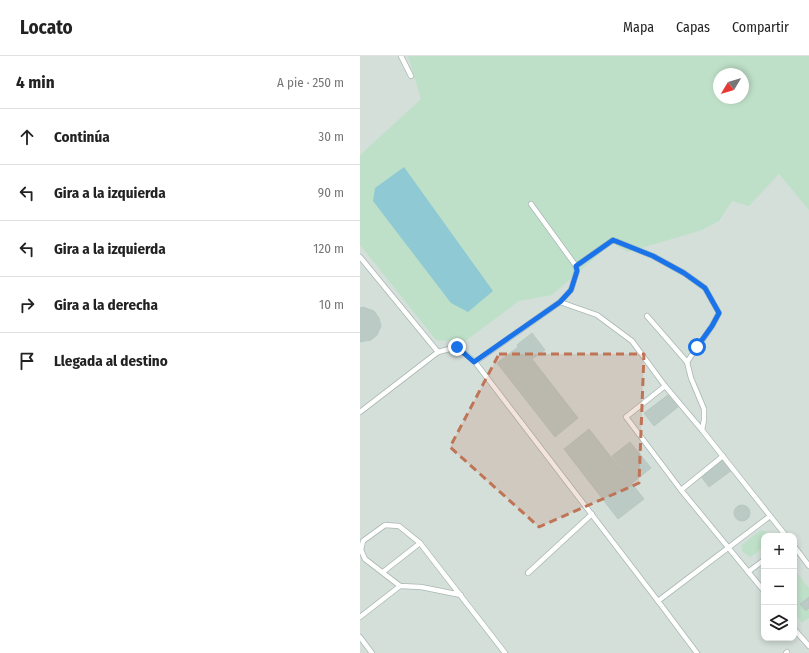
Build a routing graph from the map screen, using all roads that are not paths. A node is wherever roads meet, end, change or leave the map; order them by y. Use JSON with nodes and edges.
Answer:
{"nodes":[{"id":1,"x":401,"y":56,"type":"edge"},
{"id":2,"x":411,"y":76,"type":"dead end"},
{"id":3,"x":531,"y":204,"type":"dead end"},
{"id":4,"x":360,"y":257,"type":"edge"},
{"id":5,"x":576,"y":266,"type":"junction"},
{"id":6,"x":560,"y":302,"type":"junction"},
{"id":7,"x":647,"y":316,"type":"dead end"},
{"id":8,"x":438,"y":352,"type":"junction"},
{"id":9,"x":474,"y":362,"type":"junction"},
{"id":10,"x":687,"y":362,"type":"junction"},
{"id":11,"x":665,"y":386,"type":"junction"},
{"id":12,"x":360,"y":412,"type":"edge"},
{"id":13,"x":702,"y":430,"type":"junction"},
{"id":14,"x":722,"y":456,"type":"junction"},
{"id":15,"x":680,"y":490,"type":"junction"},
{"id":16,"x":592,"y":514,"type":"junction"},
{"id":17,"x":770,"y":516,"type":"junction"},
{"id":18,"x":784,"y":533,"type":"edge"},
{"id":19,"x":420,"y":543,"type":"junction"},
{"id":20,"x":728,"y":548,"type":"junction"},
{"id":21,"x":797,"y":550,"type":"edge"},
{"id":22,"x":761,"y":562,"type":"edge"},
{"id":23,"x":809,"y":566,"type":"edge"},
{"id":24,"x":383,"y":572,"type":"junction"},
{"id":25,"x":748,"y":572,"type":"junction"},
{"id":26,"x":528,"y":573,"type":"dead end"},
{"id":27,"x":400,"y":586,"type":"junction"},
{"id":28,"x":761,"y":587,"type":"edge"},
{"id":29,"x":461,"y":595,"type":"junction"},
{"id":30,"x":658,"y":601,"type":"junction"},
{"id":31,"x":360,"y":617,"type":"edge"},
{"id":32,"x":797,"y":632,"type":"edge"},
{"id":33,"x":360,"y":637,"type":"edge"},
{"id":34,"x":809,"y":646,"type":"edge"},
{"id":35,"x":372,"y":653,"type":"edge"},
{"id":36,"x":506,"y":653,"type":"edge"},
{"id":37,"x":697,"y":653,"type":"edge"}],
"edges":[{"from":1,"to":2,"type":"lane"},
{"from":3,"to":5,"type":"lane"},
{"from":4,"to":8,"type":"lane"},
{"from":5,"to":6,"type":"lane"},
{"from":5,"to":10,"type":"lane"},
{"from":6,"to":9,"type":"lane"},
{"from":6,"to":11,"type":"lane"},
{"from":7,"to":10,"type":"lane"},
{"from":8,"to":9,"type":"lane"},
{"from":8,"to":12,"type":"lane"},
{"from":9,"to":16,"type":"lane"},
{"from":10,"to":13,"type":"lane"},
{"from":11,"to":13,"type":"lane"},
{"from":11,"to":15,"type":"lane"},
{"from":13,"to":14,"type":"lane"},
{"from":14,"to":15,"type":"lane"},
{"from":14,"to":17,"type":"lane"},
{"from":15,"to":20,"type":"lane"},
{"from":16,"to":26,"type":"lane"},
{"from":16,"to":30,"type":"lane"},
{"from":17,"to":18,"type":"lane"},
{"from":17,"to":20,"type":"lane"},
{"from":19,"to":24,"type":"lane"},
{"from":19,"to":24,"type":"lane"},
{"from":19,"to":29,"type":"lane"},
{"from":20,"to":25,"type":"lane"},
{"from":20,"to":30,"type":"lane"},
{"from":21,"to":23,"type":"lane"},
{"from":22,"to":25,"type":"lane"},
{"from":24,"to":27,"type":"lane"},
{"from":25,"to":28,"type":"lane"},
{"from":27,"to":29,"type":"lane"},
{"from":27,"to":31,"type":"lane"},
{"from":29,"to":36,"type":"lane"},
{"from":30,"to":37,"type":"lane"},
{"from":32,"to":34,"type":"lane"},
{"from":33,"to":35,"type":"lane"}]}
